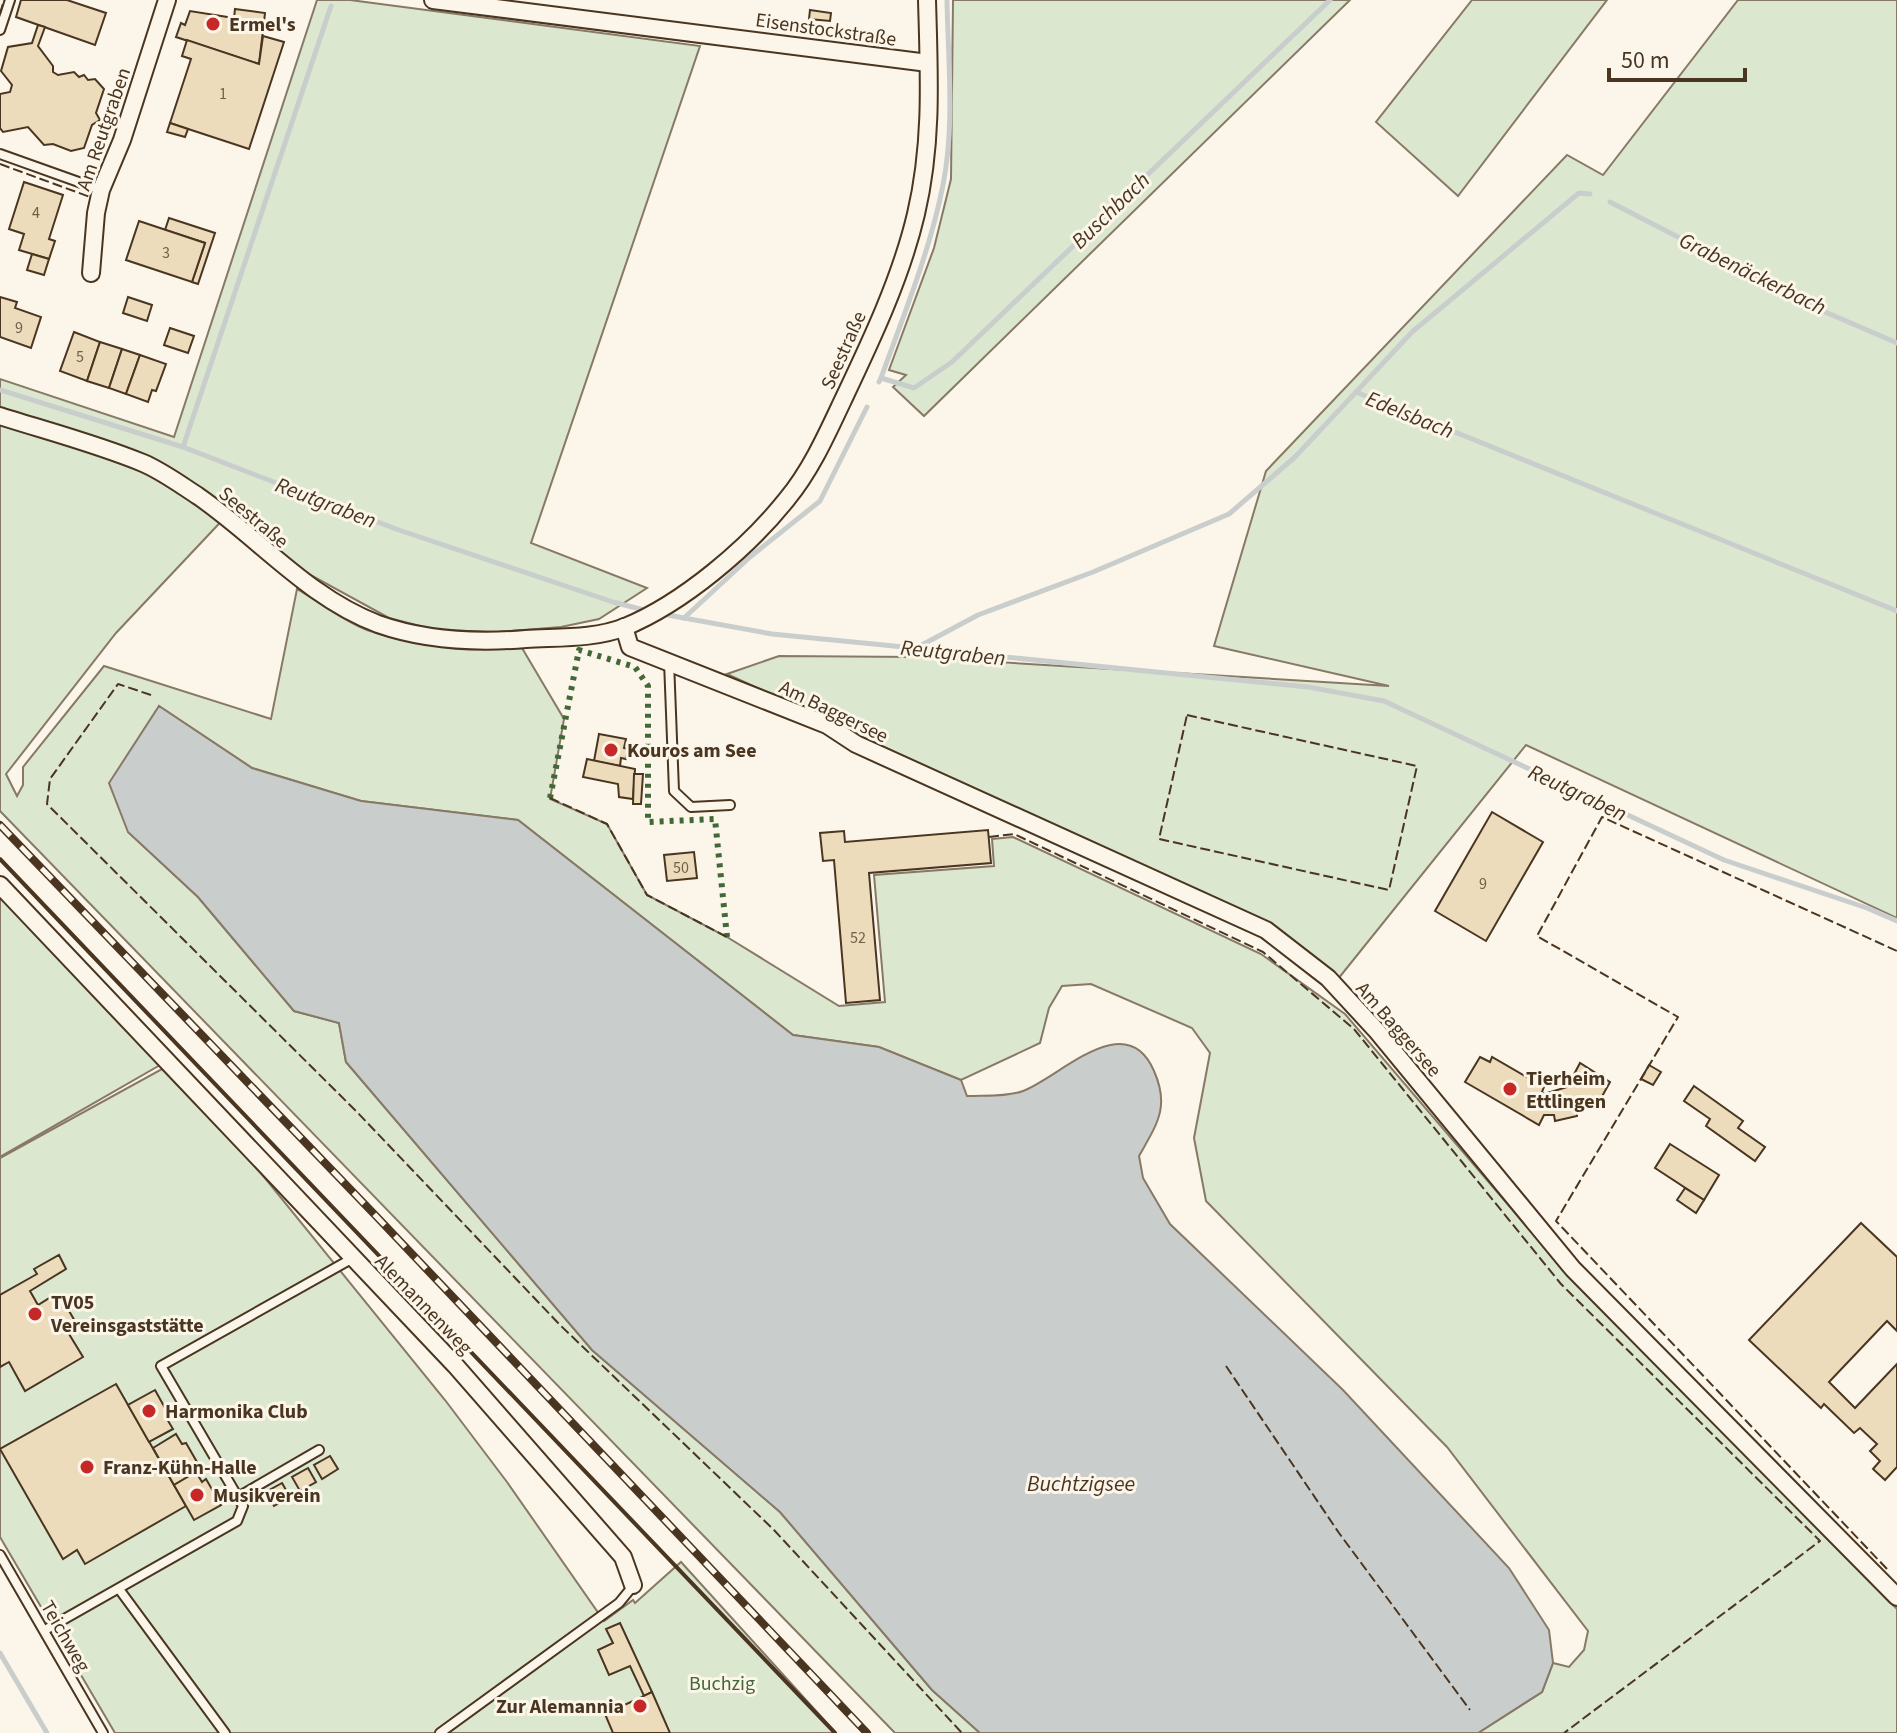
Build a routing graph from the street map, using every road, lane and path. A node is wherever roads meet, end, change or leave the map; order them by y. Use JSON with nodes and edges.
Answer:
{"nodes":[{"id":1,"x":10,"y":0,"type":"edge"},
{"id":2,"x":167,"y":0,"type":"edge"},
{"id":3,"x":433,"y":0,"type":"edge"},
{"id":4,"x":927,"y":0,"type":"edge"},
{"id":5,"x":0,"y":30,"type":"edge"},
{"id":6,"x":928,"y":63,"type":"junction"},
{"id":7,"x":0,"y":154,"type":"edge"},
{"id":8,"x":101,"y":190,"type":"junction"},
{"id":9,"x":91,"y":273,"type":"dead end"},
{"id":10,"x":0,"y":416,"type":"edge"},
{"id":11,"x":630,"y":624,"type":"junction"},
{"id":12,"x":669,"y":661,"type":"junction"},
{"id":13,"x":730,"y":805,"type":"dead end"},
{"id":14,"x":0,"y":885,"type":"edge"},
{"id":15,"x":353,"y":1258,"type":"junction"},
{"id":16,"x":319,"y":1450,"type":"dead end"},
{"id":17,"x":238,"y":1497,"type":"junction"},
{"id":18,"x":0,"y":1555,"type":"edge"},
{"id":19,"x":633,"y":1585,"type":"joint"},
{"id":20,"x":119,"y":1589,"type":"junction"},
{"id":21,"x":1897,"y":1597,"type":"edge"},
{"id":22,"x":45,"y":1630,"type":"junction"},
{"id":23,"x":103,"y":1733,"type":"edge"},
{"id":24,"x":225,"y":1733,"type":"edge"},
{"id":25,"x":440,"y":1733,"type":"edge"}],
"edges":[{"from":1,"to":5,"type":"lane"},
{"from":2,"to":8,"type":"street","name":"Am Reutgraben"},
{"from":3,"to":6,"type":"street","name":"Eisenstockstraße"},
{"from":4,"to":6,"type":"street","name":"Seestraße"},
{"from":6,"to":11,"type":"street","name":"Seestraße"},
{"from":7,"to":8,"type":"lane"},
{"from":8,"to":9,"type":"street","name":"Am Reutgraben"},
{"from":10,"to":11,"type":"street","name":"Seestraße"},
{"from":11,"to":12,"type":"street"},
{"from":12,"to":13,"type":"lane"},
{"from":12,"to":21,"type":"street","name":"Am Baggersee"},
{"from":14,"to":15,"type":"street","name":"Alemannenweg"},
{"from":15,"to":17,"type":"lane"},
{"from":15,"to":19,"type":"street","name":"Alemannenweg"},
{"from":16,"to":17,"type":"lane"},
{"from":17,"to":20,"type":"lane"},
{"from":18,"to":22,"type":"lane","name":"Teichweg"},
{"from":19,"to":25,"type":"lane","name":"Alemannenweg"},
{"from":20,"to":22,"type":"lane"},
{"from":20,"to":24,"type":"lane"},
{"from":22,"to":23,"type":"lane","name":"Teichweg"}]}
